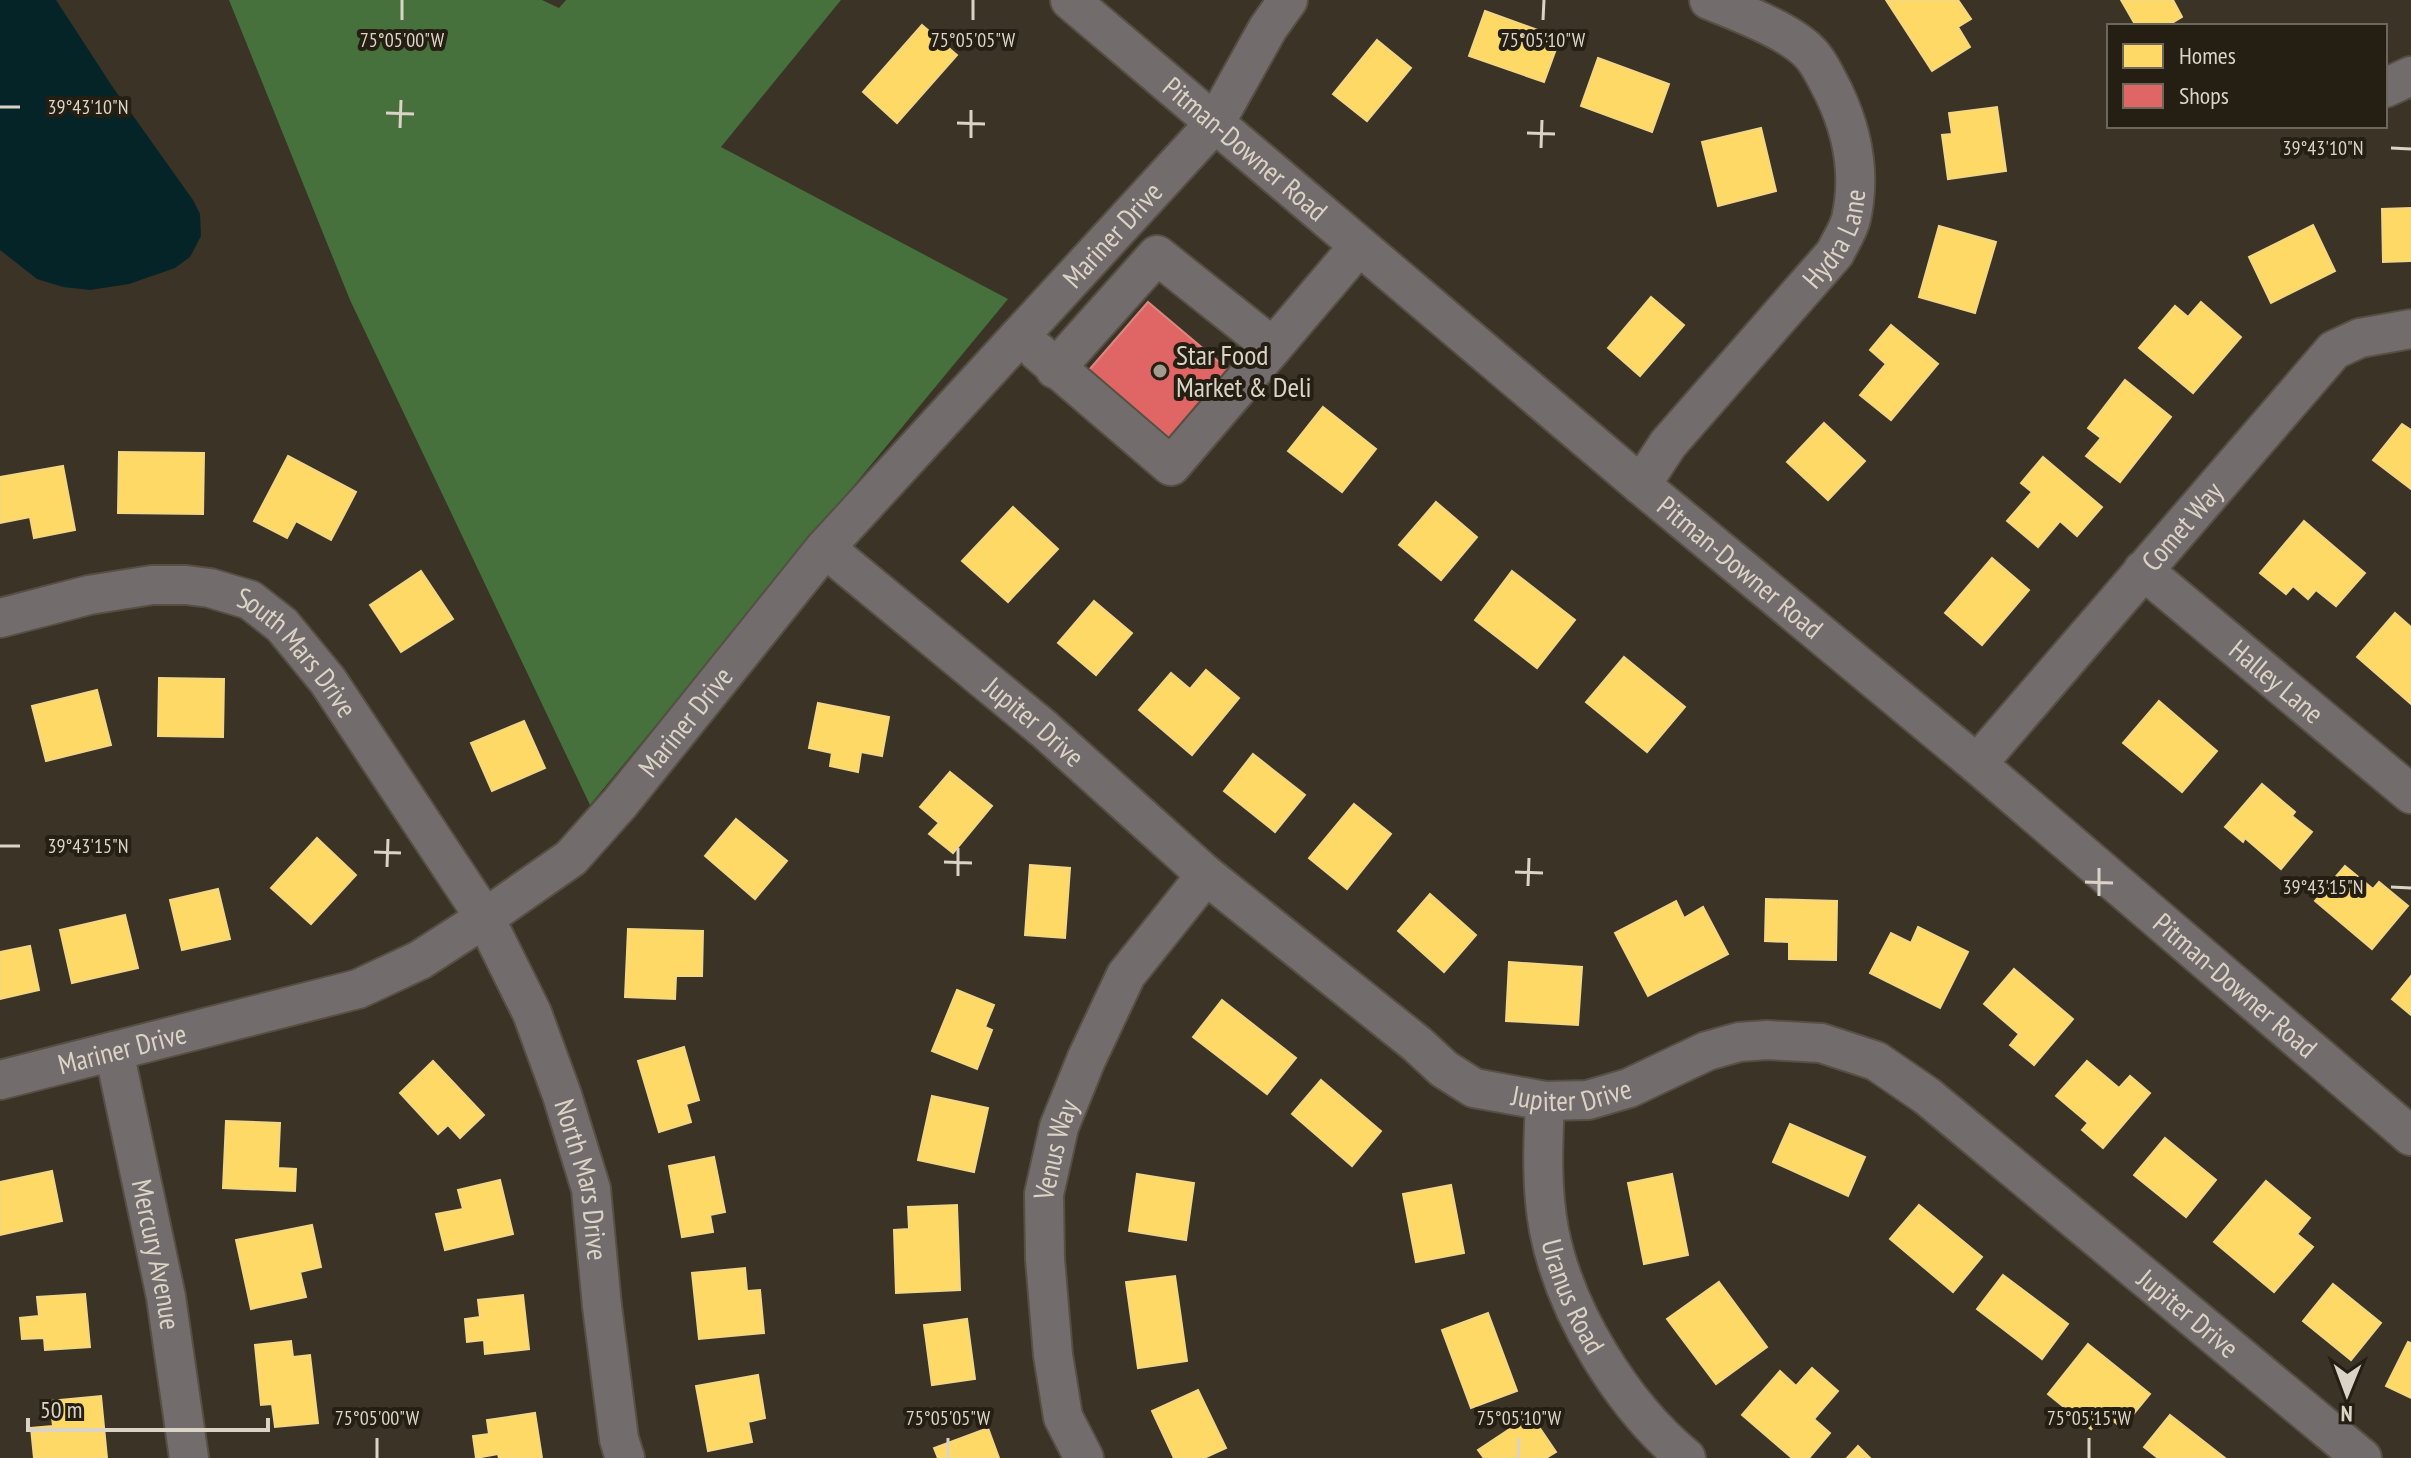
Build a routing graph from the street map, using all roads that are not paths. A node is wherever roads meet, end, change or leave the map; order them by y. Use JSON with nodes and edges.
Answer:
{"nodes":[{"id":1,"x":1070,"y":0,"type":"edge"},
{"id":2,"x":1288,"y":0,"type":"edge"},
{"id":3,"x":1709,"y":0,"type":"edge"},
{"id":4,"x":2411,"y":76,"type":"edge"},
{"id":5,"x":2387,"y":87,"type":"edge"},
{"id":6,"x":1215,"y":123,"type":"junction"},
{"id":7,"x":1359,"y":246,"type":"junction"},
{"id":8,"x":2411,"y":329,"type":"edge"},
{"id":9,"x":1020,"y":335,"type":"junction"},
{"id":10,"x":1273,"y":347,"type":"junction"},
{"id":11,"x":1055,"y":369,"type":"junction"},
{"id":12,"x":1641,"y":485,"type":"junction"},
{"id":13,"x":825,"y":548,"type":"junction"},
{"id":14,"x":2143,"y":570,"type":"junction"},
{"id":15,"x":0,"y":618,"type":"edge"},
{"id":16,"x":1977,"y":764,"type":"junction"},
{"id":17,"x":2411,"y":794,"type":"edge"},
{"id":18,"x":1206,"y":875,"type":"junction"},
{"id":19,"x":485,"y":918,"type":"junction"},
{"id":20,"x":114,"y":1051,"type":"junction"},
{"id":21,"x":0,"y":1080,"type":"edge"},
{"id":22,"x":1545,"y":1101,"type":"junction"},
{"id":23,"x":2411,"y":1136,"type":"edge"},
{"id":24,"x":189,"y":1458,"type":"edge"},
{"id":25,"x":625,"y":1458,"type":"edge"},
{"id":26,"x":1084,"y":1458,"type":"edge"},
{"id":27,"x":1686,"y":1458,"type":"edge"},
{"id":28,"x":2362,"y":1458,"type":"edge"}],
"edges":[{"from":1,"to":6,"type":"street","name":"Pitman-Downer Road"},
{"from":2,"to":6,"type":"street"},
{"from":3,"to":12,"type":"street","name":"Hydra Lane"},
{"from":4,"to":5,"type":"street"},
{"from":6,"to":7,"type":"street","name":"Pitman-Downer Road"},
{"from":6,"to":9,"type":"street","name":"Mariner Drive"},
{"from":7,"to":10,"type":"street"},
{"from":7,"to":12,"type":"street","name":"Pitman-Downer Road"},
{"from":8,"to":14,"type":"street","name":"Comet Way"},
{"from":9,"to":11,"type":"street"},
{"from":9,"to":13,"type":"street","name":"Mariner Drive"},
{"from":10,"to":11,"type":"street"},
{"from":10,"to":11,"type":"street"},
{"from":12,"to":16,"type":"street","name":"Pitman-Downer Road"},
{"from":13,"to":18,"type":"street","name":"Jupiter Drive"},
{"from":13,"to":19,"type":"street","name":"Mariner Drive"},
{"from":14,"to":16,"type":"street","name":"Comet Way"},
{"from":14,"to":17,"type":"street","name":"Halley Lane"},
{"from":15,"to":19,"type":"street","name":"South Mars Drive"},
{"from":16,"to":23,"type":"street","name":"Pitman-Downer Road"},
{"from":18,"to":22,"type":"street","name":"Jupiter Drive"},
{"from":18,"to":26,"type":"street","name":"Venus Way"},
{"from":19,"to":20,"type":"street","name":"Mariner Drive"},
{"from":19,"to":25,"type":"street","name":"North Mars Drive"},
{"from":20,"to":21,"type":"street","name":"Mariner Drive"},
{"from":20,"to":24,"type":"street","name":"Mercury Avenue"},
{"from":22,"to":27,"type":"street","name":"Uranus Road"},
{"from":22,"to":28,"type":"street","name":"Jupiter Drive"}]}
